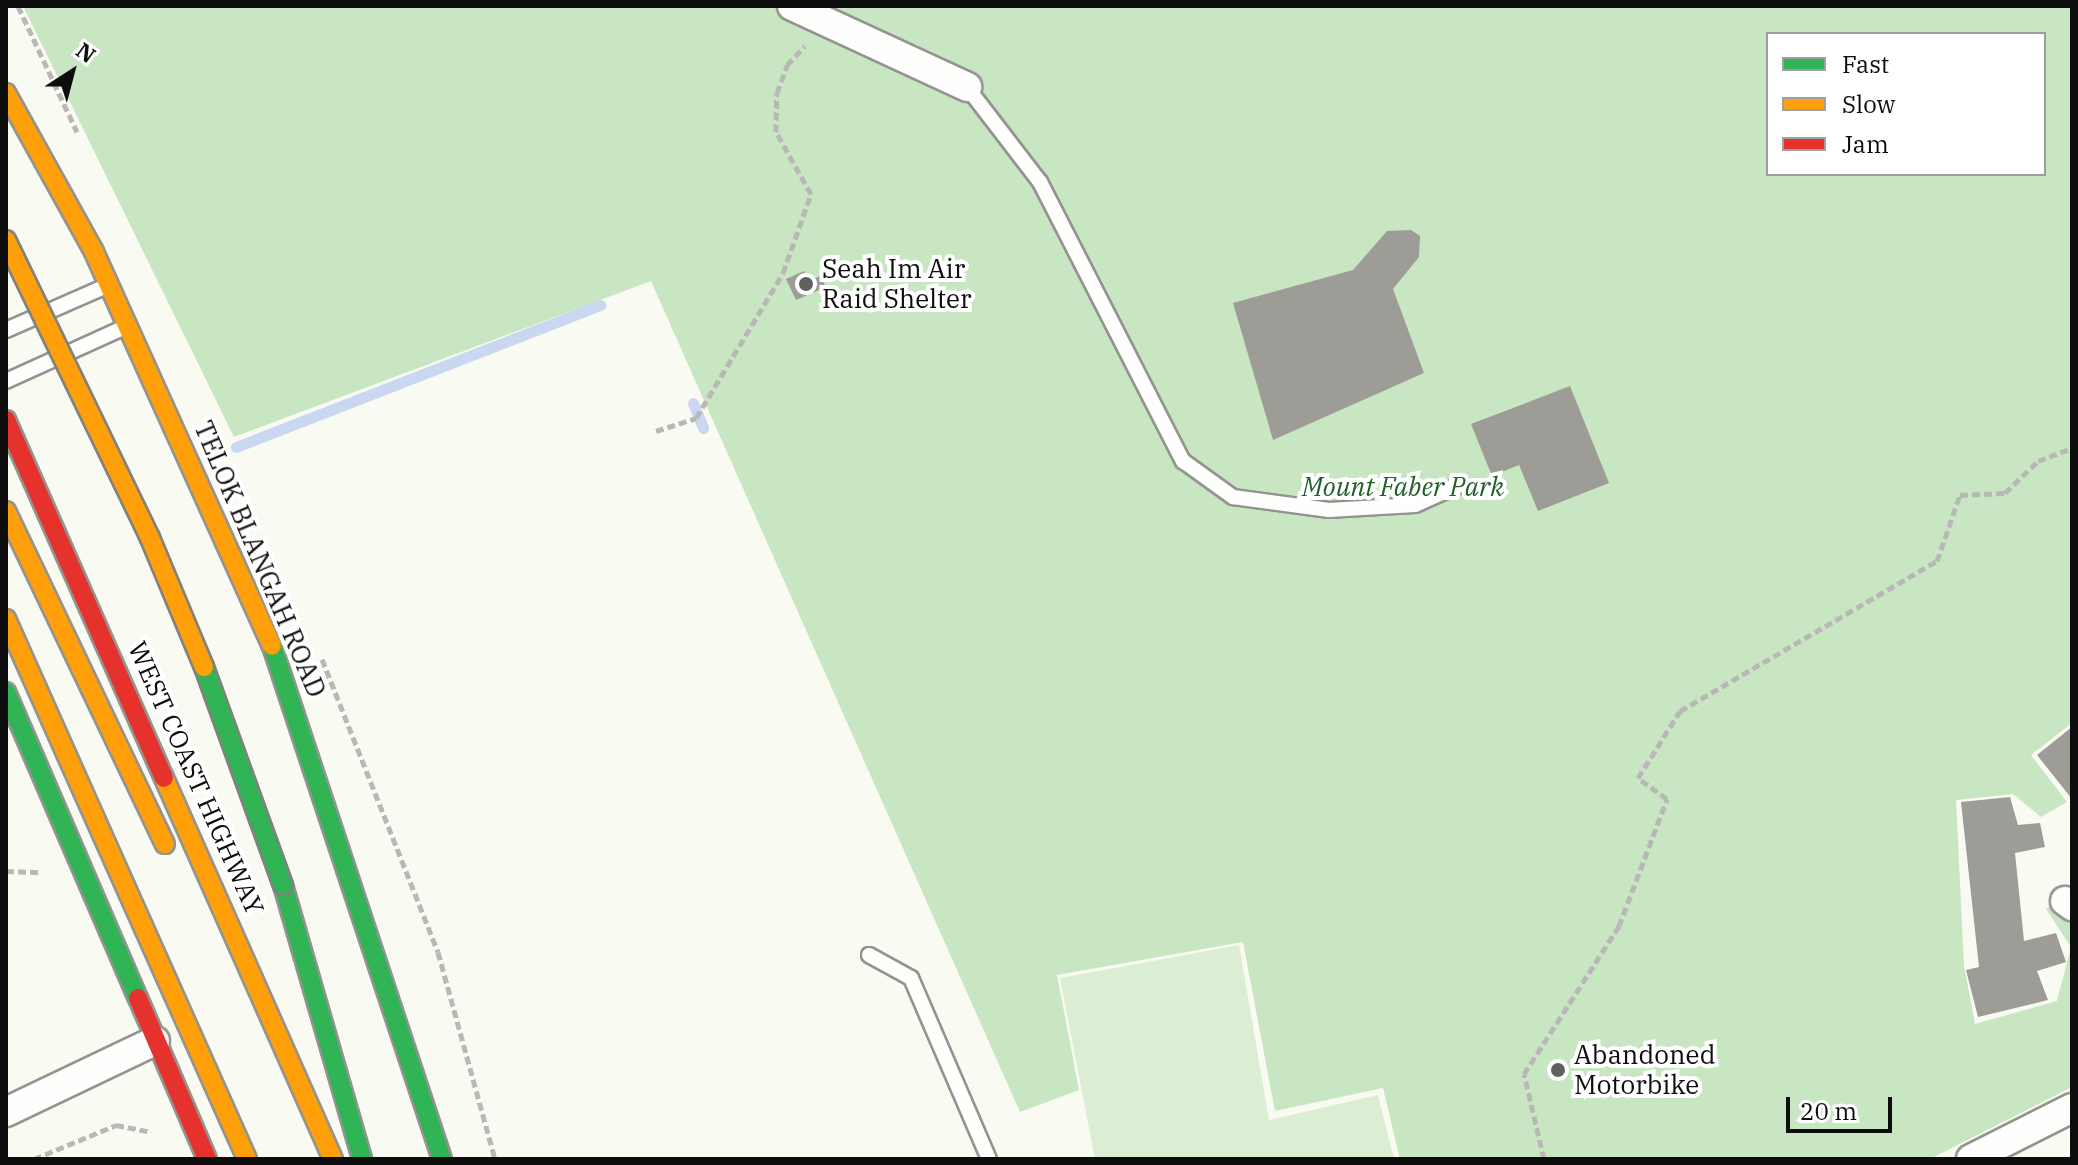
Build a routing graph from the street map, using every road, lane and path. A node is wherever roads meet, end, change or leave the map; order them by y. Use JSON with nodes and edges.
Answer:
{"nodes":[{"id":1,"x":792,"y":6,"type":"edge"},
{"id":2,"x":821,"y":19,"type":"junction"},
{"id":3,"x":967,"y":87,"type":"joint"},
{"id":4,"x":6,"y":93,"type":"edge"},
{"id":5,"x":6,"y":240,"type":"edge"},
{"id":6,"x":109,"y":285,"type":"junction"},
{"id":7,"x":129,"y":326,"type":"junction"},
{"id":8,"x":6,"y":330,"type":"edge"},
{"id":9,"x":6,"y":381,"type":"edge"},
{"id":10,"x":6,"y":420,"type":"edge"},
{"id":11,"x":656,"y":431,"type":"dead end"},
{"id":12,"x":2072,"y":448,"type":"edge"},
{"id":13,"x":1462,"y":484,"type":"dead end"},
{"id":14,"x":6,"y":511,"type":"edge"},
{"id":15,"x":6,"y":619,"type":"edge"},
{"id":16,"x":6,"y":692,"type":"edge"},
{"id":17,"x":173,"y":861,"type":"dead end"},
{"id":18,"x":6,"y":871,"type":"edge"},
{"id":19,"x":46,"y":872,"type":"dead end"},
{"id":20,"x":869,"y":955,"type":"dead end"},
{"id":21,"x":155,"y":1041,"type":"junction"},
{"id":22,"x":2072,"y":1108,"type":"edge"},
{"id":23,"x":6,"y":1112,"type":"edge"},
{"id":24,"x":151,"y":1132,"type":"dead end"},
{"id":25,"x":34,"y":1159,"type":"edge"},
{"id":26,"x":207,"y":1159,"type":"edge"},
{"id":27,"x":247,"y":1159,"type":"edge"},
{"id":28,"x":333,"y":1159,"type":"edge"},
{"id":29,"x":362,"y":1159,"type":"edge"},
{"id":30,"x":442,"y":1159,"type":"edge"},
{"id":31,"x":989,"y":1159,"type":"edge"},
{"id":32,"x":1544,"y":1159,"type":"edge"},
{"id":33,"x":1971,"y":1159,"type":"edge"}],
"edges":[{"from":1,"to":2,"type":"street"},
{"from":2,"to":3,"type":"street"},
{"from":2,"to":11,"type":"path"},
{"from":3,"to":13,"type":"lane"},
{"from":4,"to":6,"type":"main road","name":"TELOK BLANGAH ROAD"},
{"from":5,"to":29,"type":"main road","bridge":true},
{"from":6,"to":7,"type":"main road","name":"TELOK BLANGAH ROAD"},
{"from":6,"to":8,"type":"lane"},
{"from":7,"to":9,"type":"lane"},
{"from":7,"to":30,"type":"main road","name":"TELOK BLANGAH ROAD"},
{"from":10,"to":28,"type":"main road","name":"WEST COAST HIGHWAY"},
{"from":12,"to":32,"type":"path"},
{"from":14,"to":17,"type":"main road"},
{"from":15,"to":27,"type":"main road"},
{"from":16,"to":21,"type":"main road"},
{"from":18,"to":19,"type":"path"},
{"from":20,"to":31,"type":"lane"},
{"from":21,"to":23,"type":"street"},
{"from":21,"to":26,"type":"main road"},
{"from":22,"to":33,"type":"street"},
{"from":24,"to":25,"type":"path"}]}
